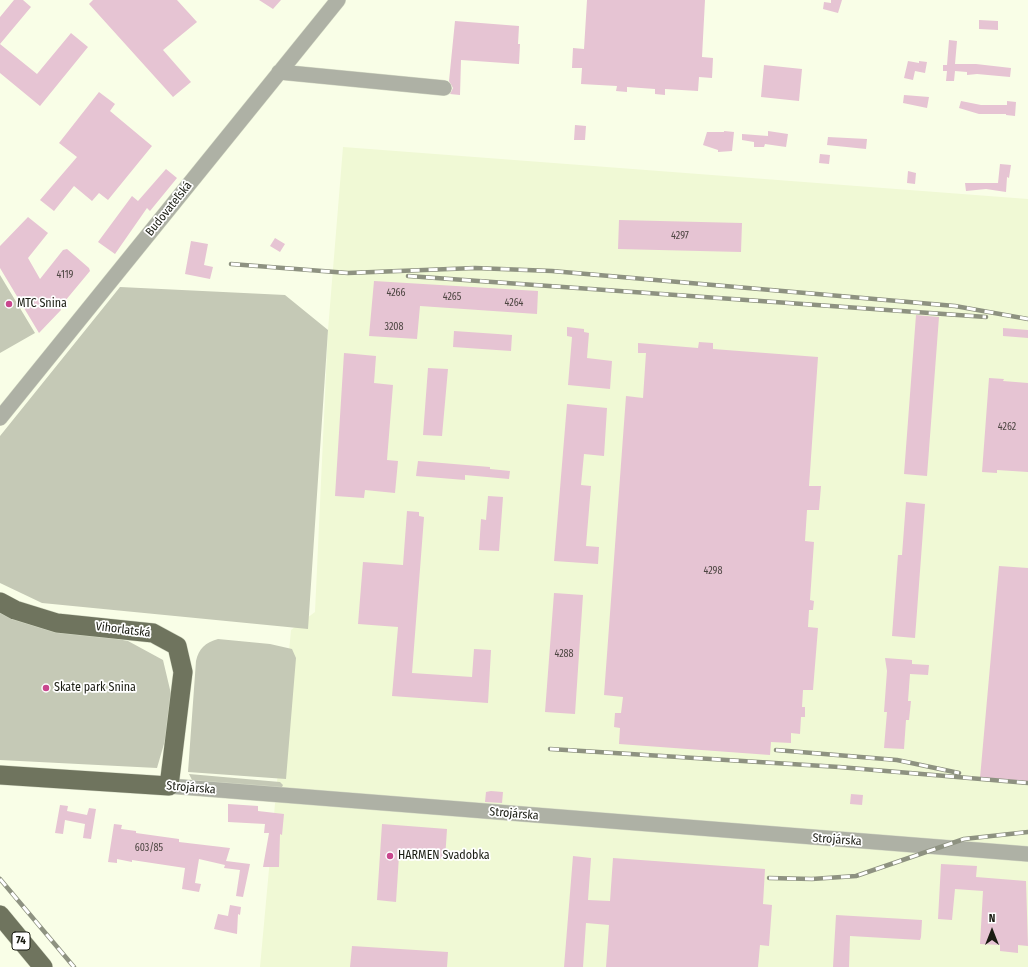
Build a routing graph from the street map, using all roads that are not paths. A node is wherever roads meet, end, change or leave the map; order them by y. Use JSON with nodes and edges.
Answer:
{"nodes":[{"id":1,"x":338,"y":0,"type":"edge"},
{"id":2,"x":279,"y":72,"type":"junction"},
{"id":3,"x":444,"y":88,"type":"dead end"},
{"id":4,"x":0,"y":418,"type":"edge"},
{"id":5,"x":0,"y":602,"type":"edge"},
{"id":6,"x":0,"y":775,"type":"edge"},
{"id":7,"x":169,"y":786,"type":"junction"},
{"id":8,"x":1028,"y":854,"type":"edge"},
{"id":9,"x":0,"y":915,"type":"edge"},
{"id":10,"x":43,"y":967,"type":"edge"}],
"edges":[{"from":1,"to":2,"type":"street","name":"Budovateľská"},
{"from":2,"to":3,"type":"street"},
{"from":2,"to":4,"type":"street","name":"Budovateľská"},
{"from":5,"to":7,"type":"main road","name":"Vihorlatská"},
{"from":6,"to":7,"type":"main road","name":"Strojárska"},
{"from":7,"to":8,"type":"street","name":"Strojárska"},
{"from":9,"to":10,"type":"main road","number":"74"}]}
